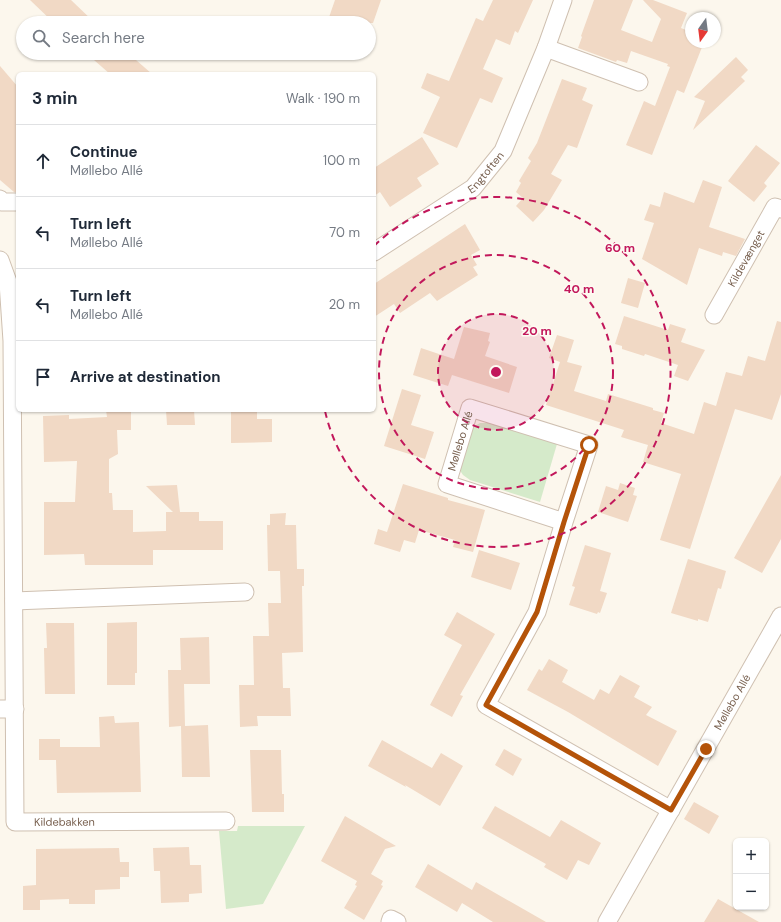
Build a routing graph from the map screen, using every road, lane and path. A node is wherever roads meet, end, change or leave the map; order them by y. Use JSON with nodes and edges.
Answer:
{"nodes":[{"id":1,"x":563,"y":0,"type":"edge"},
{"id":2,"x":546,"y":48,"type":"junction"},
{"id":3,"x":639,"y":82,"type":"dead end"},
{"id":4,"x":0,"y":199,"type":"edge"},
{"id":5,"x":16,"y":202,"type":"edge"},
{"id":6,"x":781,"y":209,"type":"edge"},
{"id":7,"x":376,"y":251,"type":"edge"},
{"id":8,"x":0,"y":260,"type":"edge"},
{"id":9,"x":714,"y":316,"type":"dead end"},
{"id":10,"x":15,"y":341,"type":"edge"},
{"id":11,"x":7,"y":485,"type":"edge"},
{"id":12,"x":564,"y":522,"type":"junction"},
{"id":13,"x":245,"y":592,"type":"dead end"},
{"id":14,"x":14,"y":601,"type":"junction"},
{"id":15,"x":781,"y":616,"type":"edge"},
{"id":16,"x":7,"y":709,"type":"edge"},
{"id":17,"x":671,"y":810,"type":"junction"},
{"id":18,"x":226,"y":821,"type":"dead end"},
{"id":19,"x":390,"y":922,"type":"edge"},
{"id":20,"x":397,"y":922,"type":"edge"},
{"id":21,"x":607,"y":922,"type":"edge"}],
"edges":[{"from":1,"to":2,"type":"street","name":"Engtoften"},
{"from":2,"to":3,"type":"street"},
{"from":2,"to":7,"type":"street","name":"Engtoften"},
{"from":4,"to":5,"type":"street"},
{"from":6,"to":9,"type":"street","name":"Kildevænget"},
{"from":8,"to":10,"type":"street","name":"Kildebakken"},
{"from":10,"to":11,"type":"street","name":"Kildebakken"},
{"from":11,"to":14,"type":"street","name":"Kildebakken"},
{"from":12,"to":12,"type":"street","name":"Møllebo Allé"},
{"from":12,"to":17,"type":"street","name":"Møllebo Allé"},
{"from":13,"to":14,"type":"street"},
{"from":14,"to":16,"type":"street","name":"Kildebakken"},
{"from":15,"to":17,"type":"street","name":"Møllebo Allé"},
{"from":16,"to":18,"type":"street","name":"Kildebakken"},
{"from":17,"to":21,"type":"street","name":"Møllebo Allé"},
{"from":19,"to":20,"type":"street"}]}
